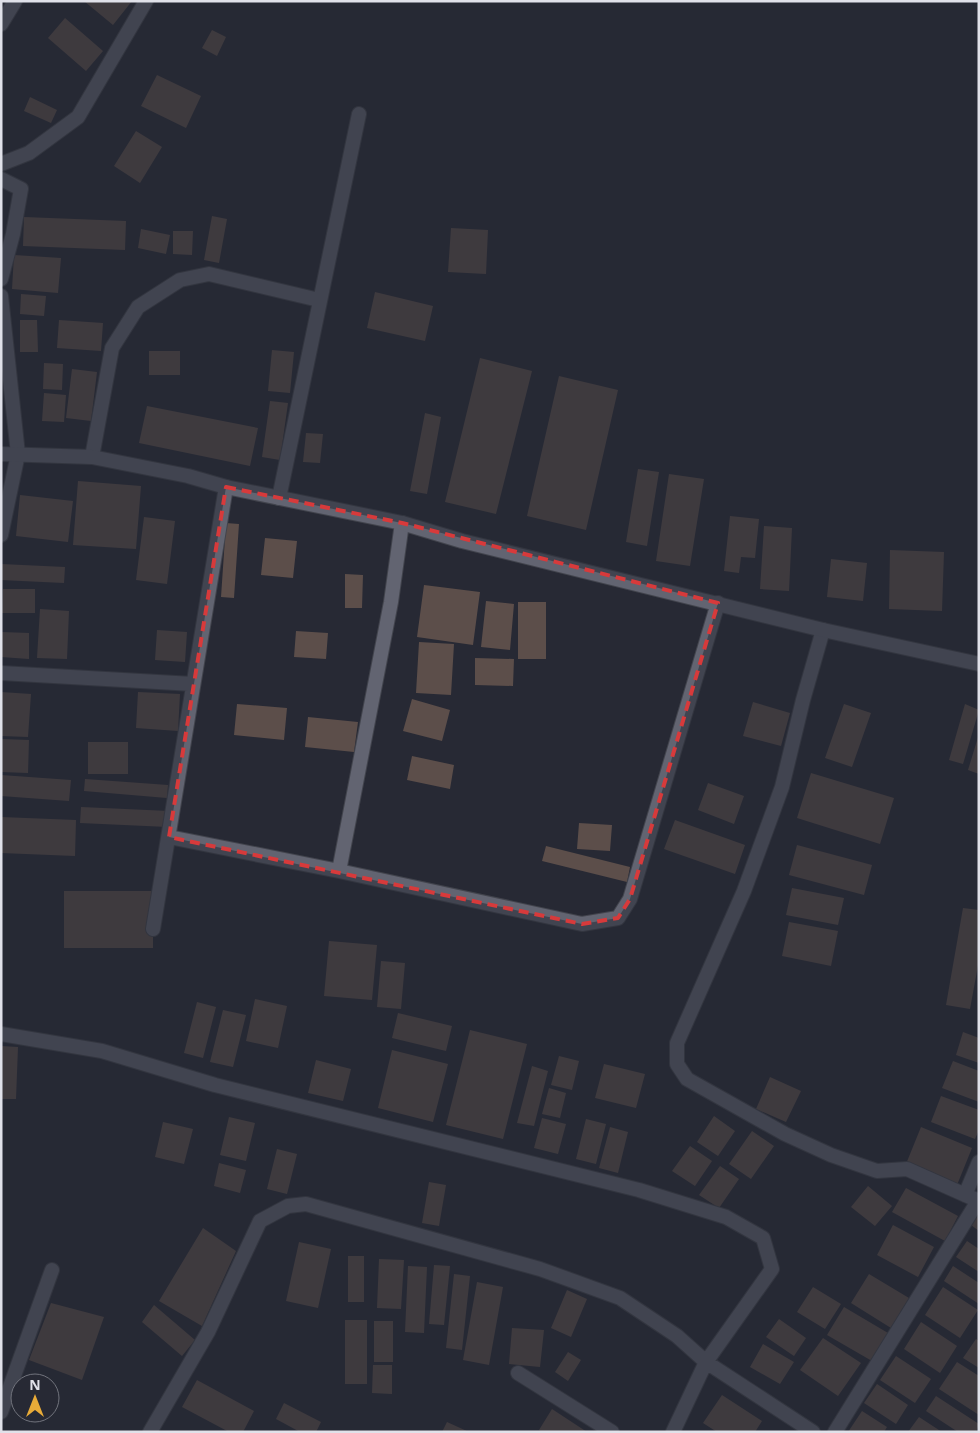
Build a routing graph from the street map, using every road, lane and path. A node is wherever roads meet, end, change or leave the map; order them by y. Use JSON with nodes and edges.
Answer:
{"nodes":[{"id":1,"x":15,"y":1,"type":"edge"},
{"id":2,"x":146,"y":1,"type":"edge"},
{"id":3,"x":1,"y":24,"type":"edge"},
{"id":4,"x":359,"y":114,"type":"dead end"},
{"id":5,"x":1,"y":164,"type":"edge"},
{"id":6,"x":1,"y":179,"type":"edge"},
{"id":7,"x":1,"y":279,"type":"edge"},
{"id":8,"x":1,"y":296,"type":"edge"},
{"id":9,"x":319,"y":300,"type":"junction"},
{"id":10,"x":1,"y":454,"type":"edge"},
{"id":11,"x":18,"y":454,"type":"junction"},
{"id":12,"x":92,"y":458,"type":"junction"},
{"id":13,"x":226,"y":487,"type":"junction"},
{"id":14,"x":279,"y":498,"type":"junction"},
{"id":15,"x":402,"y":523,"type":"junction"},
{"id":16,"x":1,"y":535,"type":"edge"},
{"id":17,"x":718,"y":603,"type":"junction"},
{"id":18,"x":823,"y":630,"type":"junction"},
{"id":19,"x":979,"y":664,"type":"edge"},
{"id":20,"x":1,"y":673,"type":"edge"},
{"id":21,"x":192,"y":684,"type":"junction"},
{"id":22,"x":169,"y":837,"type":"junction"},
{"id":23,"x":340,"y":871,"type":"junction"},
{"id":24,"x":152,"y":929,"type":"dead end"},
{"id":25,"x":1,"y":1034,"type":"edge"},
{"id":26,"x":979,"y":1162,"type":"edge"},
{"id":27,"x":965,"y":1195,"type":"junction"},
{"id":28,"x":978,"y":1201,"type":"edge"},
{"id":29,"x":52,"y":1270,"type":"dead end"},
{"id":30,"x":706,"y":1362,"type":"junction"},
{"id":31,"x":518,"y":1373,"type":"dead end"},
{"id":32,"x":1,"y":1412,"type":"edge"},
{"id":33,"x":150,"y":1432,"type":"edge"},
{"id":34,"x":612,"y":1432,"type":"edge"},
{"id":35,"x":673,"y":1432,"type":"edge"},
{"id":36,"x":813,"y":1432,"type":"edge"},
{"id":37,"x":835,"y":1432,"type":"edge"}],
"edges":[{"from":1,"to":3,"type":"street"},
{"from":2,"to":5,"type":"street"},
{"from":4,"to":9,"type":"street"},
{"from":6,"to":7,"type":"street"},
{"from":8,"to":11,"type":"street"},
{"from":9,"to":12,"type":"street"},
{"from":9,"to":14,"type":"street"},
{"from":10,"to":11,"type":"street"},
{"from":11,"to":12,"type":"street"},
{"from":11,"to":16,"type":"street"},
{"from":12,"to":13,"type":"street"},
{"from":13,"to":14,"type":"street"},
{"from":13,"to":21,"type":"street"},
{"from":14,"to":15,"type":"street"},
{"from":15,"to":17,"type":"street"},
{"from":15,"to":23,"type":"street"},
{"from":17,"to":18,"type":"street"},
{"from":17,"to":23,"type":"street"},
{"from":18,"to":19,"type":"street"},
{"from":18,"to":27,"type":"street"},
{"from":20,"to":21,"type":"street"},
{"from":21,"to":22,"type":"street"},
{"from":22,"to":23,"type":"street"},
{"from":22,"to":24,"type":"street"},
{"from":25,"to":30,"type":"street"},
{"from":26,"to":27,"type":"street"},
{"from":27,"to":28,"type":"street"},
{"from":28,"to":37,"type":"street"},
{"from":29,"to":32,"type":"street"},
{"from":30,"to":33,"type":"street"},
{"from":30,"to":35,"type":"street"},
{"from":30,"to":36,"type":"street"},
{"from":31,"to":34,"type":"street"}]}
